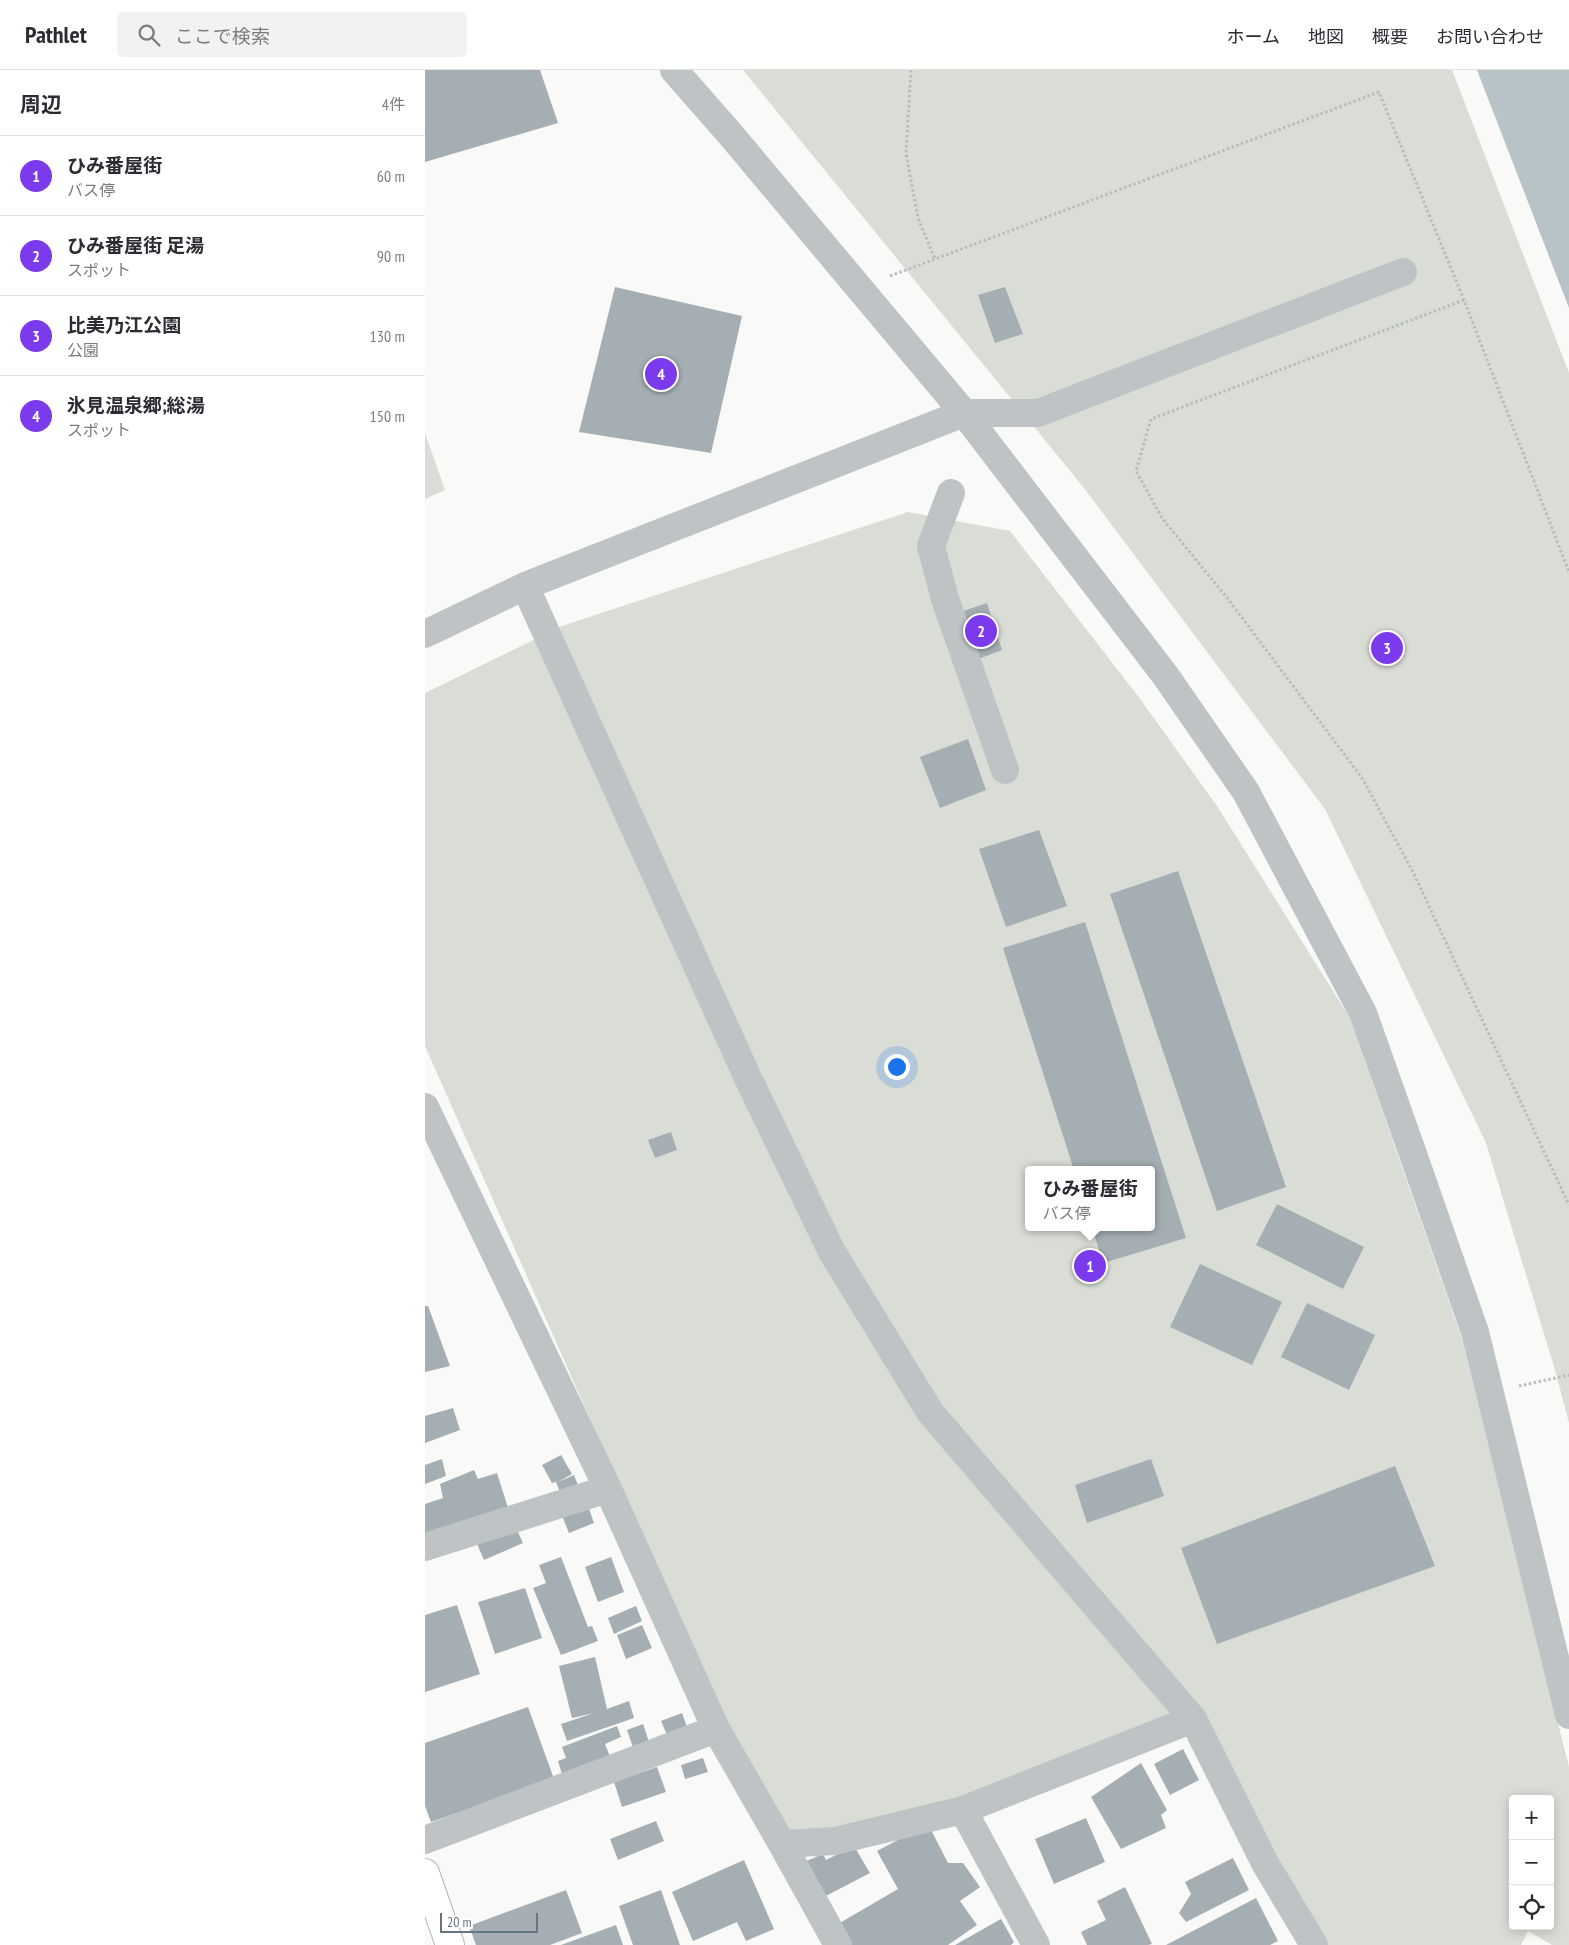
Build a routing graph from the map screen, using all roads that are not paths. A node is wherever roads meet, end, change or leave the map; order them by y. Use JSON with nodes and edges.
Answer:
{"nodes":[{"id":1,"x":674,"y":70,"type":"edge"},
{"id":2,"x":1403,"y":272,"type":"dead end"},
{"id":3,"x":964,"y":413,"type":"junction"},
{"id":4,"x":951,"y":493,"type":"dead end"},
{"id":5,"x":525,"y":586,"type":"junction"},
{"id":6,"x":425,"y":634,"type":"edge"},
{"id":7,"x":1005,"y":770,"type":"dead end"},
{"id":8,"x":425,"y":1106,"type":"edge"},
{"id":9,"x":608,"y":1490,"type":"junction"},
{"id":10,"x":425,"y":1546,"type":"edge"},
{"id":11,"x":1569,"y":1715,"type":"edge"},
{"id":12,"x":1193,"y":1719,"type":"junction"},
{"id":13,"x":716,"y":1729,"type":"junction"},
{"id":14,"x":963,"y":1810,"type":"junction"},
{"id":15,"x":425,"y":1840,"type":"edge"},
{"id":16,"x":782,"y":1844,"type":"junction"},
{"id":17,"x":425,"y":1873,"type":"edge"},
{"id":18,"x":450,"y":1945,"type":"edge"},
{"id":19,"x":838,"y":1945,"type":"edge"},
{"id":20,"x":1036,"y":1945,"type":"edge"},
{"id":21,"x":1314,"y":1945,"type":"edge"}],
"edges":[{"from":1,"to":3,"type":"street"},
{"from":2,"to":3,"type":"street"},
{"from":3,"to":5,"type":"street"},
{"from":3,"to":11,"type":"street"},
{"from":4,"to":7,"type":"street"},
{"from":5,"to":6,"type":"street"},
{"from":5,"to":12,"type":"street"},
{"from":8,"to":9,"type":"street"},
{"from":9,"to":10,"type":"street"},
{"from":9,"to":13,"type":"street"},
{"from":12,"to":14,"type":"street"},
{"from":12,"to":21,"type":"street"},
{"from":13,"to":15,"type":"street"},
{"from":13,"to":16,"type":"street"},
{"from":14,"to":16,"type":"street"},
{"from":14,"to":20,"type":"street"},
{"from":16,"to":19,"type":"street"},
{"from":17,"to":18,"type":"main road"}]}
